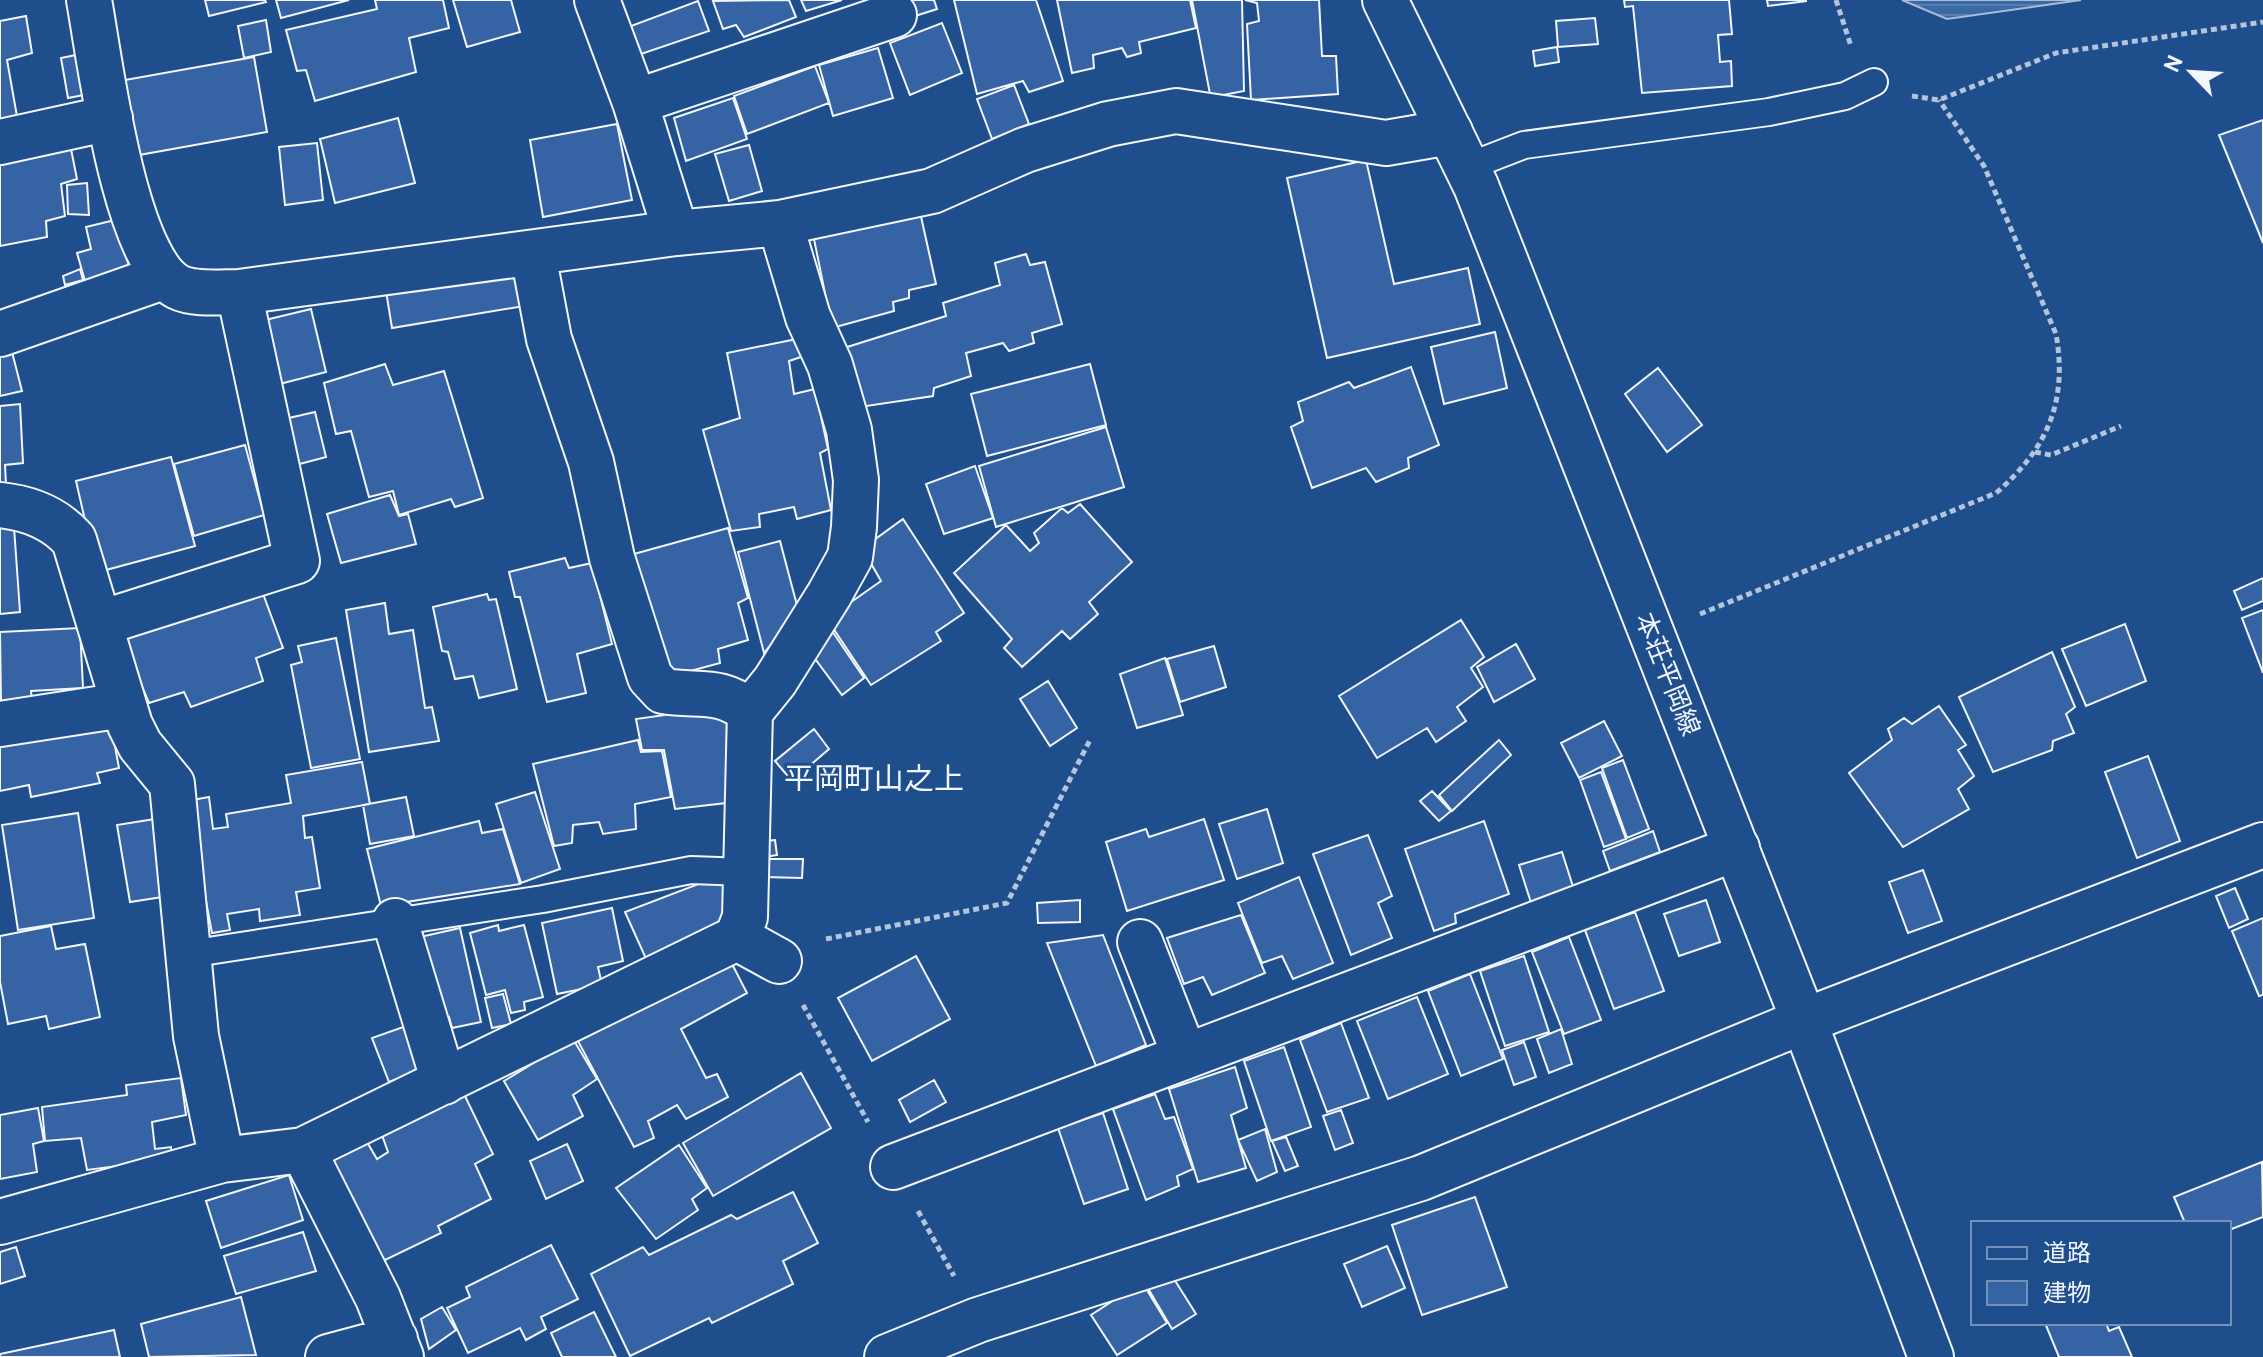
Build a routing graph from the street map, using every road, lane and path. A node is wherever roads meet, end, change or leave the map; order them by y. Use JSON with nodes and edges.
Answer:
{"nodes":[{"id":1,"x":89,"y":0,"type":"edge"},
{"id":2,"x":597,"y":0,"type":"edge"},
{"id":3,"x":1385,"y":0,"type":"edge"},
{"id":4,"x":1836,"y":0,"type":"edge"},
{"id":5,"x":894,"y":15,"type":"dead end"},
{"id":6,"x":2263,"y":22,"type":"edge"},
{"id":7,"x":1874,"y":82,"type":"junction"},
{"id":8,"x":1939,"y":100,"type":"junction"},
{"id":9,"x":635,"y":102,"type":"junction"},
{"id":10,"x":110,"y":118,"type":"junction"},
{"id":11,"x":0,"y":142,"type":"edge"},
{"id":12,"x":1459,"y":150,"type":"junction"},
{"id":13,"x":780,"y":223,"type":"junction"},
{"id":14,"x":676,"y":233,"type":"junction"},
{"id":15,"x":533,"y":254,"type":"junction"},
{"id":16,"x":163,"y":277,"type":"junction"},
{"id":17,"x":239,"y":292,"type":"junction"},
{"id":18,"x":0,"y":334,"type":"edge"},
{"id":19,"x":2121,"y":426,"type":"dead end"},
{"id":20,"x":2035,"y":452,"type":"junction"},
{"id":21,"x":0,"y":505,"type":"edge"},
{"id":22,"x":101,"y":623,"type":"junction"},
{"id":23,"x":1655,"y":641,"type":"junction"},
{"id":24,"x":123,"y":705,"type":"junction"},
{"id":25,"x":750,"y":712,"type":"junction"},
{"id":26,"x":0,"y":724,"type":"edge"},
{"id":27,"x":1090,"y":740,"type":"dead end"},
{"id":28,"x":2263,"y":845,"type":"edge"},
{"id":29,"x":1737,"y":848,"type":"junction"},
{"id":30,"x":746,"y":872,"type":"junction"},
{"id":31,"x":395,"y":921,"type":"junction"},
{"id":32,"x":737,"y":938,"type":"junction"},
{"id":33,"x":1140,"y":942,"type":"dead end"},
{"id":34,"x":189,"y":954,"type":"junction"},
{"id":35,"x":779,"y":961,"type":"joint"},
{"id":36,"x":1804,"y":1021,"type":"junction"},
{"id":37,"x":1185,"y":1056,"type":"junction"},
{"id":38,"x":444,"y":1082,"type":"junction"},
{"id":39,"x":303,"y":1150,"type":"junction"},
{"id":40,"x":222,"y":1160,"type":"junction"},
{"id":41,"x":893,"y":1167,"type":"dead end"},
{"id":42,"x":0,"y":1222,"type":"edge"},
{"id":43,"x":398,"y":1348,"type":"edge"},
{"id":44,"x":328,"y":1357,"type":"edge"},
{"id":45,"x":887,"y":1357,"type":"edge"},
{"id":46,"x":1931,"y":1357,"type":"edge"}],
"edges":[{"from":1,"to":10,"type":"street"},
{"from":2,"to":9,"type":"street"},
{"from":3,"to":12,"type":"street","name":"本荘平岡線"},
{"from":4,"to":7,"type":"path"},
{"from":5,"to":9,"type":"street"},
{"from":6,"to":8,"type":"path"},
{"from":7,"to":8,"type":"path"},
{"from":7,"to":12,"type":"lane"},
{"from":8,"to":20,"type":"path"},
{"from":9,"to":14,"type":"street"},
{"from":10,"to":11,"type":"street"},
{"from":10,"to":16,"type":"street"},
{"from":12,"to":13,"type":"street"},
{"from":12,"to":23,"type":"street","name":"本荘平岡線"},
{"from":13,"to":14,"type":"street"},
{"from":13,"to":25,"type":"street"},
{"from":14,"to":15,"type":"street"},
{"from":15,"to":17,"type":"street"},
{"from":15,"to":25,"type":"street"},
{"from":16,"to":17,"type":"street"},
{"from":16,"to":18,"type":"street"},
{"from":17,"to":22,"type":"street"},
{"from":19,"to":20,"type":"path"},
{"from":20,"to":23,"type":"path"},
{"from":21,"to":22,"type":"street"},
{"from":22,"to":24,"type":"street"},
{"from":23,"to":29,"type":"street","name":"本荘平岡線"},
{"from":24,"to":26,"type":"street"},
{"from":24,"to":34,"type":"street"},
{"from":25,"to":30,"type":"street"},
{"from":27,"to":35,"type":"path"},
{"from":28,"to":36,"type":"street"},
{"from":29,"to":36,"type":"street","name":"本荘平岡線"},
{"from":29,"to":37,"type":"street"},
{"from":30,"to":31,"type":"lane"},
{"from":30,"to":32,"type":"street"},
{"from":31,"to":34,"type":"lane"},
{"from":31,"to":38,"type":"street"},
{"from":32,"to":35,"type":"street"},
{"from":32,"to":38,"type":"street"},
{"from":33,"to":37,"type":"street"},
{"from":34,"to":40,"type":"street"},
{"from":36,"to":45,"type":"street"},
{"from":36,"to":46,"type":"street","name":"本荘平岡線"},
{"from":37,"to":41,"type":"street"},
{"from":38,"to":39,"type":"street"},
{"from":39,"to":40,"type":"street"},
{"from":39,"to":43,"type":"street"},
{"from":40,"to":42,"type":"street"},
{"from":43,"to":44,"type":"street"}]}
